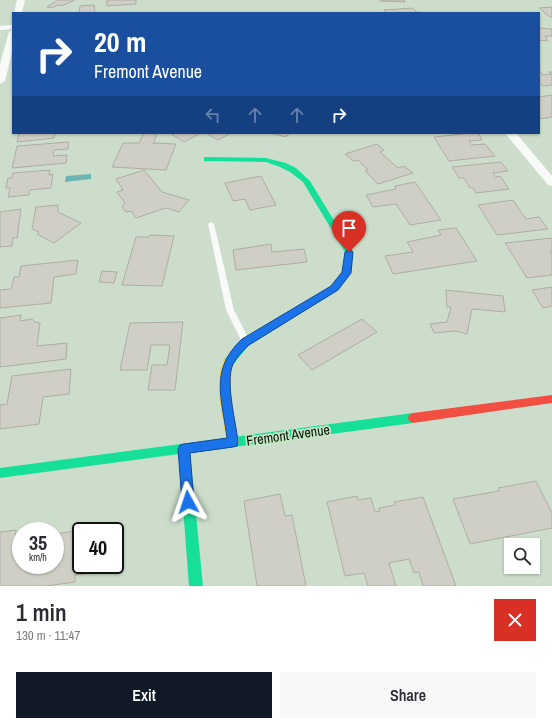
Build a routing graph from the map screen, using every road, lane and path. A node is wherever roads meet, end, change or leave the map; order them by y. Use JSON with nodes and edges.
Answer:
{"nodes":[{"id":1,"x":21,"y":0,"type":"edge"},
{"id":2,"x":18,"y":12,"type":"edge"},
{"id":3,"x":12,"y":27,"type":"edge"},
{"id":4,"x":0,"y":28,"type":"edge"},
{"id":5,"x":12,"y":37,"type":"edge"},
{"id":6,"x":5,"y":69,"type":"edge"},
{"id":7,"x":0,"y":81,"type":"edge"},
{"id":8,"x":511,"y":134,"type":"edge"},
{"id":9,"x":207,"y":159,"type":"dead end"},
{"id":10,"x":552,"y":183,"type":"edge"},
{"id":11,"x":211,"y":224,"type":"dead end"},
{"id":12,"x":246,"y":342,"type":"junction"},
{"id":13,"x":552,"y":399,"type":"edge"},
{"id":14,"x":233,"y":442,"type":"junction"},
{"id":15,"x":184,"y":449,"type":"junction"},
{"id":16,"x":0,"y":473,"type":"edge"},
{"id":17,"x":196,"y":586,"type":"edge"}],
"edges":[{"from":1,"to":2,"type":"street"},
{"from":3,"to":4,"type":"street"},
{"from":5,"to":6,"type":"street"},
{"from":6,"to":7,"type":"street"},
{"from":8,"to":10,"type":"street"},
{"from":9,"to":12,"type":"street"},
{"from":11,"to":12,"type":"lane"},
{"from":12,"to":14,"type":"street"},
{"from":13,"to":14,"type":"street","name":"Fremont Avenue"},
{"from":14,"to":15,"type":"street","name":"Fremont Avenue"},
{"from":15,"to":16,"type":"street","name":"Fremont Avenue"},
{"from":15,"to":17,"type":"street"}]}
